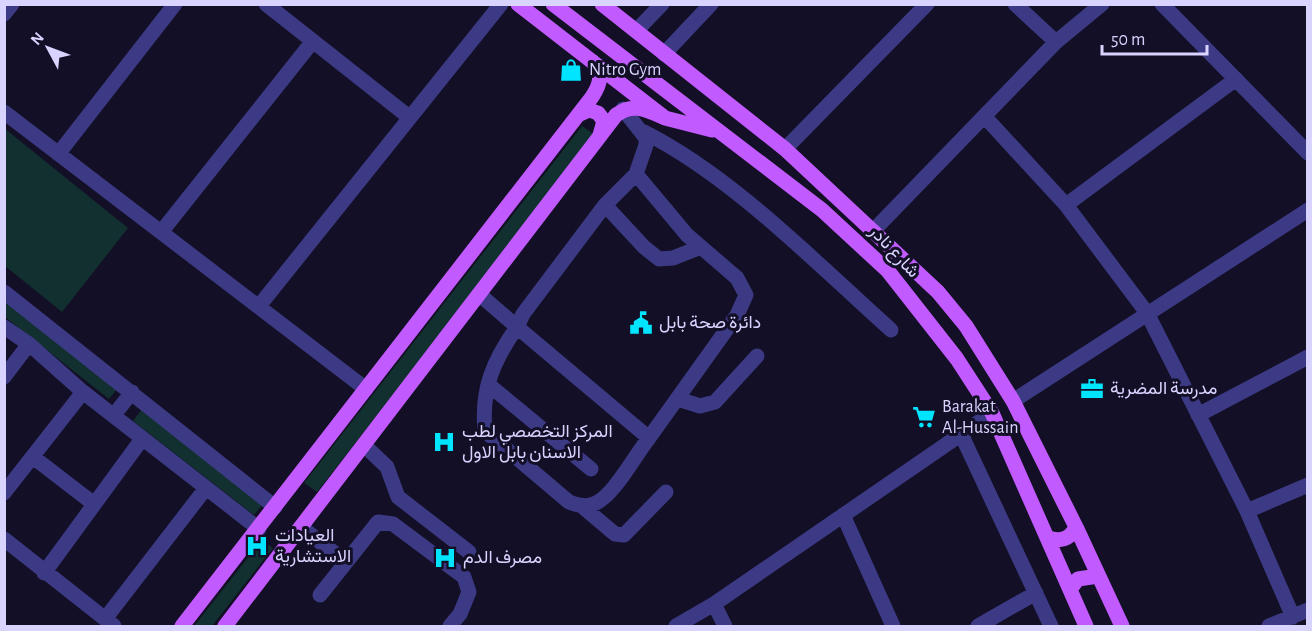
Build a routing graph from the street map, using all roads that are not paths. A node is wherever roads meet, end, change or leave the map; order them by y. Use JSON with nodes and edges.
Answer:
{"nodes":[{"id":1,"x":12,"y":4,"type":"edge"},
{"id":2,"x":175,"y":4,"type":"edge"},
{"id":3,"x":266,"y":4,"type":"edge"},
{"id":4,"x":501,"y":4,"type":"edge"},
{"id":5,"x":518,"y":4,"type":"edge"},
{"id":6,"x":553,"y":4,"type":"edge"},
{"id":7,"x":602,"y":4,"type":"edge"},
{"id":8,"x":662,"y":4,"type":"edge"},
{"id":9,"x":711,"y":4,"type":"edge"},
{"id":10,"x":927,"y":4,"type":"edge"},
{"id":11,"x":1015,"y":4,"type":"edge"},
{"id":12,"x":1102,"y":4,"type":"edge"},
{"id":13,"x":1162,"y":4,"type":"edge"},
{"id":14,"x":4,"y":14,"type":"edge"},
{"id":15,"x":636,"y":31,"type":"junction"},
{"id":16,"x":313,"y":41,"type":"junction"},
{"id":17,"x":1056,"y":42,"type":"junction"},
{"id":18,"x":664,"y":54,"type":"junction"},
{"id":19,"x":592,"y":62,"type":"junction"},
{"id":20,"x":1236,"y":79,"type":"junction"},
{"id":21,"x":623,"y":110,"type":"junction"},
{"id":22,"x":4,"y":112,"type":"edge"},
{"id":23,"x":577,"y":116,"type":"junction"},
{"id":24,"x":410,"y":117,"type":"junction"},
{"id":25,"x":985,"y":117,"type":"junction"},
{"id":26,"x":665,"y":118,"type":"junction"},
{"id":27,"x":644,"y":132,"type":"junction"},
{"id":28,"x":600,"y":135,"type":"junction"},
{"id":29,"x":731,"y":141,"type":"junction"},
{"id":30,"x":785,"y":149,"type":"junction"},
{"id":31,"x":59,"y":153,"type":"junction"},
{"id":32,"x":1308,"y":153,"type":"edge"},
{"id":33,"x":636,"y":174,"type":"junction"},
{"id":34,"x":605,"y":205,"type":"junction"},
{"id":35,"x":1066,"y":205,"type":"junction"},
{"id":36,"x":1308,"y":210,"type":"edge"},
{"id":37,"x":874,"y":230,"type":"junction"},
{"id":38,"x":162,"y":231,"type":"junction"},
{"id":39,"x":701,"y":247,"type":"junction"},
{"id":40,"x":4,"y":292,"type":"edge"},
{"id":41,"x":479,"y":294,"type":"junction"},
{"id":42,"x":259,"y":306,"type":"junction"},
{"id":43,"x":1147,"y":313,"type":"junction"},
{"id":44,"x":4,"y":327,"type":"edge"},
{"id":45,"x":517,"y":327,"type":"junction"},
{"id":46,"x":891,"y":330,"type":"dead end"},
{"id":47,"x":29,"y":345,"type":"junction"},
{"id":48,"x":757,"y":356,"type":"dead end"},
{"id":49,"x":1308,"y":357,"type":"edge"},
{"id":50,"x":4,"y":376,"type":"edge"},
{"id":51,"x":489,"y":385,"type":"junction"},
{"id":52,"x":366,"y":388,"type":"junction"},
{"id":53,"x":83,"y":392,"type":"junction"},
{"id":54,"x":132,"y":392,"type":"junction"},
{"id":55,"x":678,"y":399,"type":"junction"},
{"id":56,"x":1013,"y":401,"type":"junction"},
{"id":57,"x":992,"y":413,"type":"junction"},
{"id":58,"x":1198,"y":415,"type":"junction"},
{"id":59,"x":114,"y":416,"type":"junction"},
{"id":60,"x":961,"y":434,"type":"junction"},
{"id":61,"x":649,"y":438,"type":"junction"},
{"id":62,"x":142,"y":439,"type":"junction"},
{"id":63,"x":363,"y":445,"type":"junction"},
{"id":64,"x":33,"y":457,"type":"junction"},
{"id":65,"x":591,"y":469,"type":"dead end"},
{"id":66,"x":1308,"y":485,"type":"edge"},
{"id":67,"x":206,"y":488,"type":"junction"},
{"id":68,"x":666,"y":492,"type":"dead end"},
{"id":69,"x":4,"y":493,"type":"edge"},
{"id":70,"x":94,"y":504,"type":"junction"},
{"id":71,"x":275,"y":507,"type":"junction"},
{"id":72,"x":583,"y":507,"type":"junction"},
{"id":73,"x":1247,"y":511,"type":"junction"},
{"id":74,"x":843,"y":515,"type":"junction"},
{"id":75,"x":301,"y":527,"type":"junction"},
{"id":76,"x":1076,"y":527,"type":"junction"},
{"id":77,"x":259,"y":529,"type":"junction"},
{"id":78,"x":1048,"y":538,"type":"junction"},
{"id":79,"x":4,"y":539,"type":"edge"},
{"id":80,"x":469,"y":552,"type":"dead end"},
{"id":81,"x":346,"y":562,"type":"junction"},
{"id":82,"x":44,"y":573,"type":"junction"},
{"id":83,"x":1098,"y":576,"type":"junction"},
{"id":84,"x":1070,"y":589,"type":"junction"},
{"id":85,"x":1036,"y":593,"type":"junction"},
{"id":86,"x":320,"y":595,"type":"dead end"},
{"id":87,"x":714,"y":604,"type":"junction"},
{"id":88,"x":1308,"y":610,"type":"edge"},
{"id":89,"x":1293,"y":617,"type":"junction"},
{"id":90,"x":110,"y":623,"type":"edge"},
{"id":91,"x":182,"y":627,"type":"edge"},
{"id":92,"x":225,"y":627,"type":"edge"},
{"id":93,"x":450,"y":627,"type":"edge"},
{"id":94,"x":676,"y":627,"type":"edge"},
{"id":95,"x":725,"y":627,"type":"edge"},
{"id":96,"x":893,"y":627,"type":"edge"},
{"id":97,"x":978,"y":627,"type":"edge"},
{"id":98,"x":1051,"y":627,"type":"edge"},
{"id":99,"x":1086,"y":627,"type":"edge"},
{"id":100,"x":1122,"y":627,"type":"edge"},
{"id":101,"x":1269,"y":627,"type":"edge"}],
"edges":[{"from":1,"to":14,"type":"street"},
{"from":2,"to":31,"type":"street"},
{"from":3,"to":16,"type":"street"},
{"from":4,"to":24,"type":"street"},
{"from":5,"to":19,"type":"main road"},
{"from":6,"to":29,"type":"main road","name":"شارع نادر"},
{"from":7,"to":15,"type":"main road","name":"شارع نادر"},
{"from":8,"to":15,"type":"street"},
{"from":9,"to":18,"type":"street"},
{"from":10,"to":30,"type":"street"},
{"from":11,"to":17,"type":"street"},
{"from":12,"to":17,"type":"street"},
{"from":13,"to":20,"type":"street"},
{"from":15,"to":18,"type":"main road","name":"شارع نادر"},
{"from":16,"to":24,"type":"street"},
{"from":16,"to":38,"type":"street"},
{"from":17,"to":25,"type":"street"},
{"from":18,"to":30,"type":"main road","name":"شارع نادر"},
{"from":19,"to":23,"type":"main road"},
{"from":19,"to":26,"type":"main road"},
{"from":20,"to":32,"type":"street"},
{"from":20,"to":35,"type":"street"},
{"from":21,"to":26,"type":"main road"},
{"from":21,"to":27,"type":"street"},
{"from":21,"to":28,"type":"main road"},
{"from":22,"to":31,"type":"street"},
{"from":23,"to":28,"type":"main road"},
{"from":23,"to":52,"type":"main road"},
{"from":24,"to":42,"type":"street"},
{"from":25,"to":35,"type":"street"},
{"from":25,"to":37,"type":"street"},
{"from":26,"to":29,"type":"main road"},
{"from":27,"to":33,"type":"street"},
{"from":27,"to":46,"type":"street"},
{"from":28,"to":41,"type":"main road"},
{"from":29,"to":57,"type":"main road","name":"شارع نادر"},
{"from":30,"to":37,"type":"main road","name":"شارع نادر"},
{"from":31,"to":38,"type":"street"},
{"from":33,"to":34,"type":"street"},
{"from":33,"to":39,"type":"street"},
{"from":34,"to":39,"type":"street"},
{"from":34,"to":45,"type":"street"},
{"from":35,"to":43,"type":"street"},
{"from":36,"to":43,"type":"street"},
{"from":37,"to":56,"type":"main road","name":"شارع نادر"},
{"from":38,"to":42,"type":"street"},
{"from":39,"to":55,"type":"street"},
{"from":40,"to":54,"type":"street"},
{"from":41,"to":45,"type":"street"},
{"from":41,"to":63,"type":"main road"},
{"from":42,"to":52,"type":"street"},
{"from":43,"to":56,"type":"street"},
{"from":43,"to":58,"type":"street"},
{"from":44,"to":47,"type":"street"},
{"from":45,"to":51,"type":"street"},
{"from":45,"to":61,"type":"street"},
{"from":47,"to":50,"type":"street"},
{"from":47,"to":53,"type":"street"},
{"from":48,"to":55,"type":"street"},
{"from":49,"to":58,"type":"street"},
{"from":51,"to":65,"type":"street"},
{"from":51,"to":72,"type":"street"},
{"from":52,"to":71,"type":"main road"},
{"from":53,"to":59,"type":"street"},
{"from":53,"to":64,"type":"street"},
{"from":54,"to":59,"type":"street"},
{"from":54,"to":71,"type":"street"},
{"from":55,"to":61,"type":"street"},
{"from":56,"to":76,"type":"main road","name":"شارع نادر"},
{"from":57,"to":60,"type":"street"},
{"from":57,"to":78,"type":"main road","name":"شارع نادر"},
{"from":58,"to":73,"type":"street"},
{"from":59,"to":62,"type":"street"},
{"from":60,"to":74,"type":"street"},
{"from":60,"to":85,"type":"street"},
{"from":61,"to":72,"type":"street"},
{"from":62,"to":67,"type":"street"},
{"from":62,"to":70,"type":"street"},
{"from":63,"to":75,"type":"main road"},
{"from":63,"to":80,"type":"street"},
{"from":64,"to":69,"type":"street"},
{"from":64,"to":70,"type":"street"},
{"from":66,"to":73,"type":"street"},
{"from":67,"to":77,"type":"street"},
{"from":67,"to":90,"type":"street"},
{"from":68,"to":72,"type":"street"},
{"from":70,"to":82,"type":"street"},
{"from":71,"to":77,"type":"main road"},
{"from":73,"to":89,"type":"street"},
{"from":74,"to":87,"type":"street"},
{"from":74,"to":96,"type":"street"},
{"from":75,"to":81,"type":"street"},
{"from":75,"to":92,"type":"main road"},
{"from":76,"to":78,"type":"main road"},
{"from":76,"to":83,"type":"main road","name":"شارع نادر"},
{"from":77,"to":91,"type":"main road"},
{"from":78,"to":84,"type":"main road","name":"شارع نادر"},
{"from":79,"to":82,"type":"street"},
{"from":81,"to":86,"type":"street"},
{"from":81,"to":93,"type":"street"},
{"from":82,"to":90,"type":"street"},
{"from":83,"to":84,"type":"main road"},
{"from":83,"to":100,"type":"main road","name":"شارع نادر"},
{"from":84,"to":99,"type":"main road","name":"شارع نادر"},
{"from":85,"to":97,"type":"street"},
{"from":85,"to":98,"type":"street"},
{"from":87,"to":94,"type":"street"},
{"from":87,"to":95,"type":"street"},
{"from":88,"to":89,"type":"street"},
{"from":89,"to":101,"type":"street"}]}
